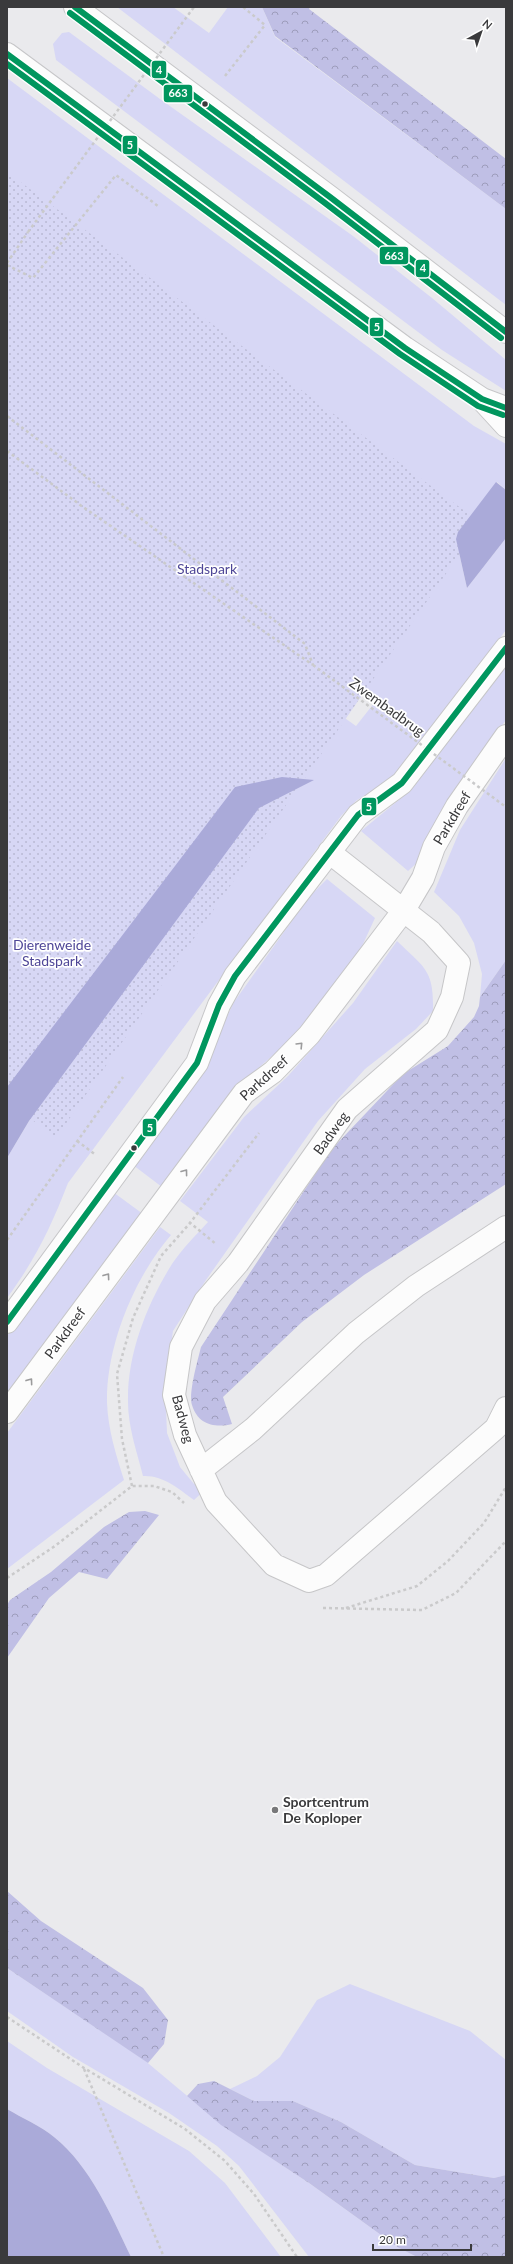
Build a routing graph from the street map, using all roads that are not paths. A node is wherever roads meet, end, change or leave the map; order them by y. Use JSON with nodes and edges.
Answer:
{"nodes":[{"id":1,"x":75,"y":7,"type":"edge"},
{"id":2,"x":7,"y":54,"type":"edge"},
{"id":3,"x":506,"y":332,"type":"edge"},
{"id":4,"x":482,"y":399,"type":"junction"},
{"id":5,"x":506,"y":408,"type":"edge"},
{"id":6,"x":506,"y":426,"type":"edge"},
{"id":7,"x":506,"y":648,"type":"edge"},
{"id":8,"x":506,"y":736,"type":"edge"},
{"id":9,"x":329,"y":852,"type":"junction"},
{"id":10,"x":404,"y":910,"type":"junction"},
{"id":11,"x":506,"y":1227,"type":"edge"},
{"id":12,"x":7,"y":1322,"type":"edge"},
{"id":13,"x":506,"y":1408,"type":"edge"},
{"id":14,"x":7,"y":1412,"type":"edge"},
{"id":15,"x":201,"y":1470,"type":"junction"}],
"edges":[{"from":1,"to":3,"type":"street"},
{"from":2,"to":4,"type":"street"},
{"from":4,"to":5,"type":"street"},
{"from":4,"to":6,"type":"street"},
{"from":7,"to":9,"type":"street"},
{"from":8,"to":10,"type":"street","name":"Parkdreef"},
{"from":9,"to":10,"type":"street","name":"Badweg"},
{"from":9,"to":12,"type":"street"},
{"from":14,"to":10,"type":"street","name":"Parkdreef","one_way":true},
{"from":10,"to":15,"type":"street","name":"Badweg"},
{"from":11,"to":15,"type":"street"},
{"from":13,"to":15,"type":"street","name":"Badweg"}]}
